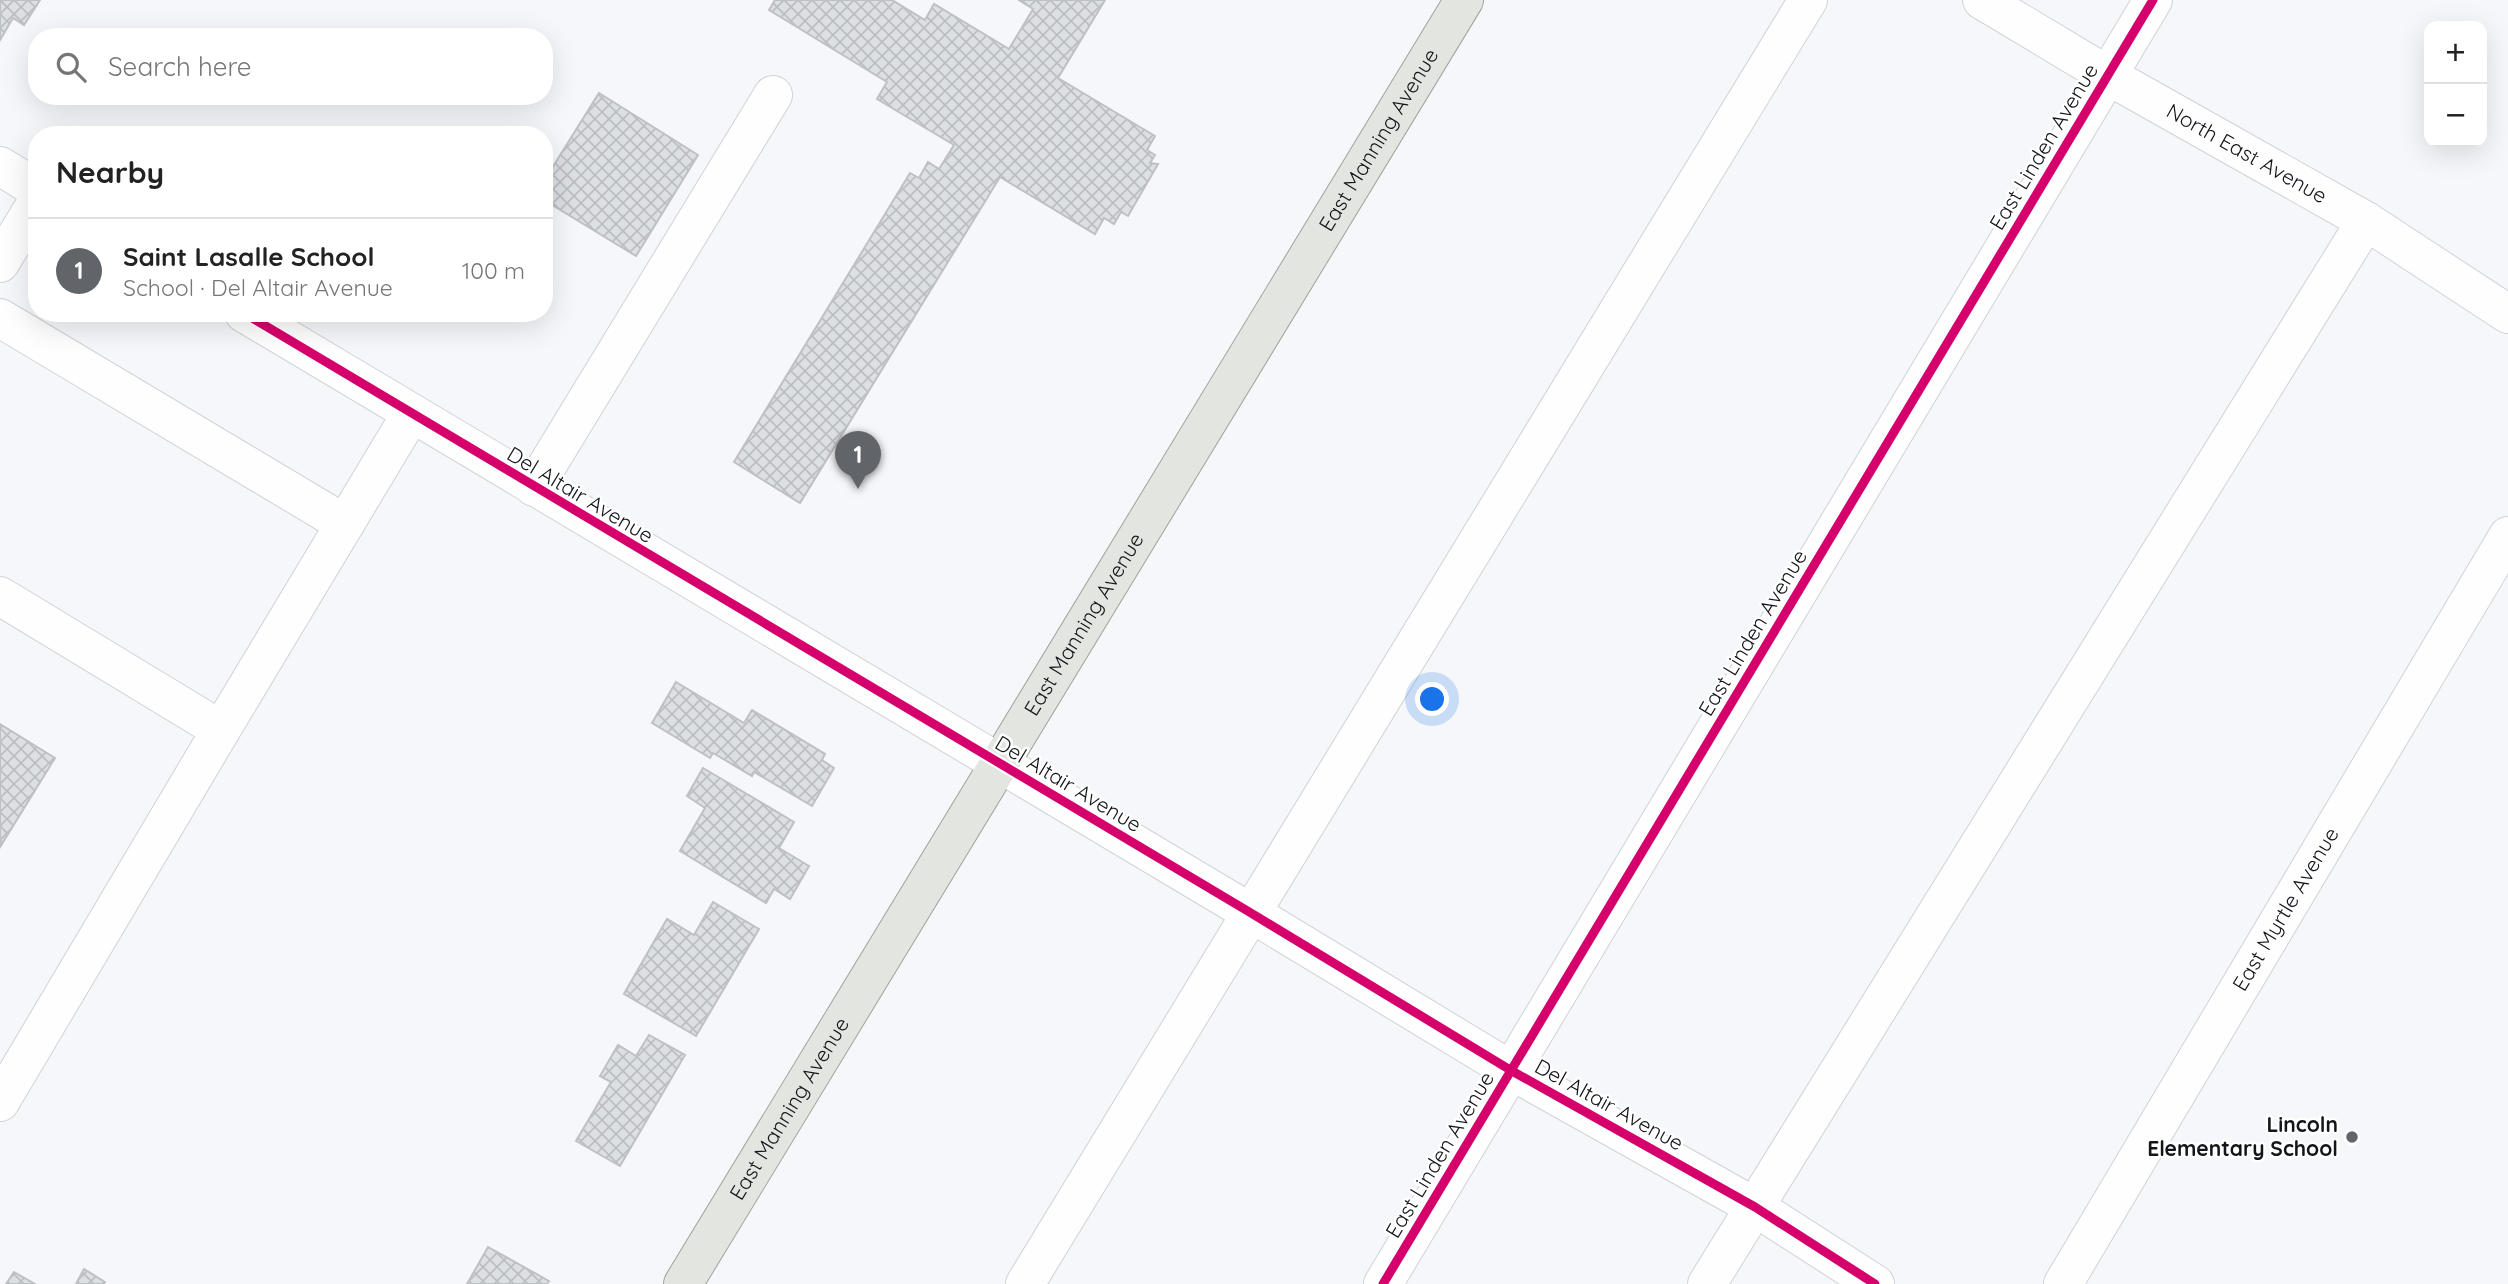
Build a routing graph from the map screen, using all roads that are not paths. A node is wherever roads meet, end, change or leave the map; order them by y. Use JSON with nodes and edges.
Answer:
{"nodes":[{"id":1,"x":1464,"y":0,"type":"edge"},
{"id":2,"x":1808,"y":0,"type":"edge"},
{"id":3,"x":1982,"y":0,"type":"edge"},
{"id":4,"x":2153,"y":0,"type":"edge"},
{"id":5,"x":2107,"y":75,"type":"junction"},
{"id":6,"x":773,"y":95,"type":"dead end"},
{"id":7,"x":0,"y":166,"type":"edge"},
{"id":8,"x":28,"y":183,"type":"edge"},
{"id":9,"x":28,"y":217,"type":"edge"},
{"id":10,"x":2366,"y":222,"type":"junction"},
{"id":11,"x":0,"y":263,"type":"edge"},
{"id":12,"x":2508,"y":314,"type":"edge"},
{"id":13,"x":0,"y":318,"type":"edge"},
{"id":14,"x":259,"y":322,"type":"edge"},
{"id":15,"x":411,"y":414,"type":"junction"},
{"id":16,"x":534,"y":487,"type":"junction"},
{"id":17,"x":345,"y":524,"type":"junction"},
{"id":18,"x":2508,"y":536,"type":"edge"},
{"id":19,"x":0,"y":596,"type":"edge"},
{"id":20,"x":221,"y":730,"type":"junction"},
{"id":21,"x":998,"y":764,"type":"junction"},
{"id":22,"x":1251,"y":913,"type":"junction"},
{"id":23,"x":1512,"y":1071,"type":"junction"},
{"id":24,"x":0,"y":1102,"type":"edge"},
{"id":25,"x":1755,"y":1207,"type":"junction"},
{"id":26,"x":683,"y":1284,"type":"edge"},
{"id":27,"x":1026,"y":1284,"type":"edge"},
{"id":28,"x":1383,"y":1284,"type":"edge"},
{"id":29,"x":1707,"y":1284,"type":"edge"},
{"id":30,"x":1875,"y":1284,"type":"edge"},
{"id":31,"x":2063,"y":1284,"type":"edge"}],
"edges":[{"from":1,"to":21,"type":"main road","name":"East Manning Avenue"},
{"from":2,"to":22,"type":"street"},
{"from":3,"to":5,"type":"street","name":"North East Avenue"},
{"from":4,"to":5,"type":"street","name":"East Linden Avenue"},
{"from":5,"to":10,"type":"street","name":"North East Avenue"},
{"from":5,"to":23,"type":"street","name":"East Linden Avenue"},
{"from":6,"to":16,"type":"street"},
{"from":7,"to":8,"type":"street"},
{"from":9,"to":11,"type":"street"},
{"from":10,"to":12,"type":"street","name":"North East Avenue"},
{"from":10,"to":25,"type":"street"},
{"from":13,"to":17,"type":"street"},
{"from":14,"to":15,"type":"street","name":"Del Altair Avenue"},
{"from":15,"to":16,"type":"street","name":"Del Altair Avenue"},
{"from":15,"to":17,"type":"street"},
{"from":16,"to":21,"type":"street","name":"Del Altair Avenue"},
{"from":17,"to":20,"type":"street"},
{"from":18,"to":31,"type":"street","name":"East Myrtle Avenue"},
{"from":19,"to":20,"type":"street"},
{"from":20,"to":24,"type":"street"},
{"from":21,"to":22,"type":"street","name":"Del Altair Avenue"},
{"from":21,"to":26,"type":"main road","name":"East Manning Avenue"},
{"from":22,"to":23,"type":"street","name":"Del Altair Avenue"},
{"from":22,"to":27,"type":"street"},
{"from":23,"to":25,"type":"street","name":"Del Altair Avenue"},
{"from":23,"to":28,"type":"street","name":"East Linden Avenue"},
{"from":25,"to":29,"type":"street"},
{"from":25,"to":30,"type":"street","name":"Del Altair Avenue"}]}
